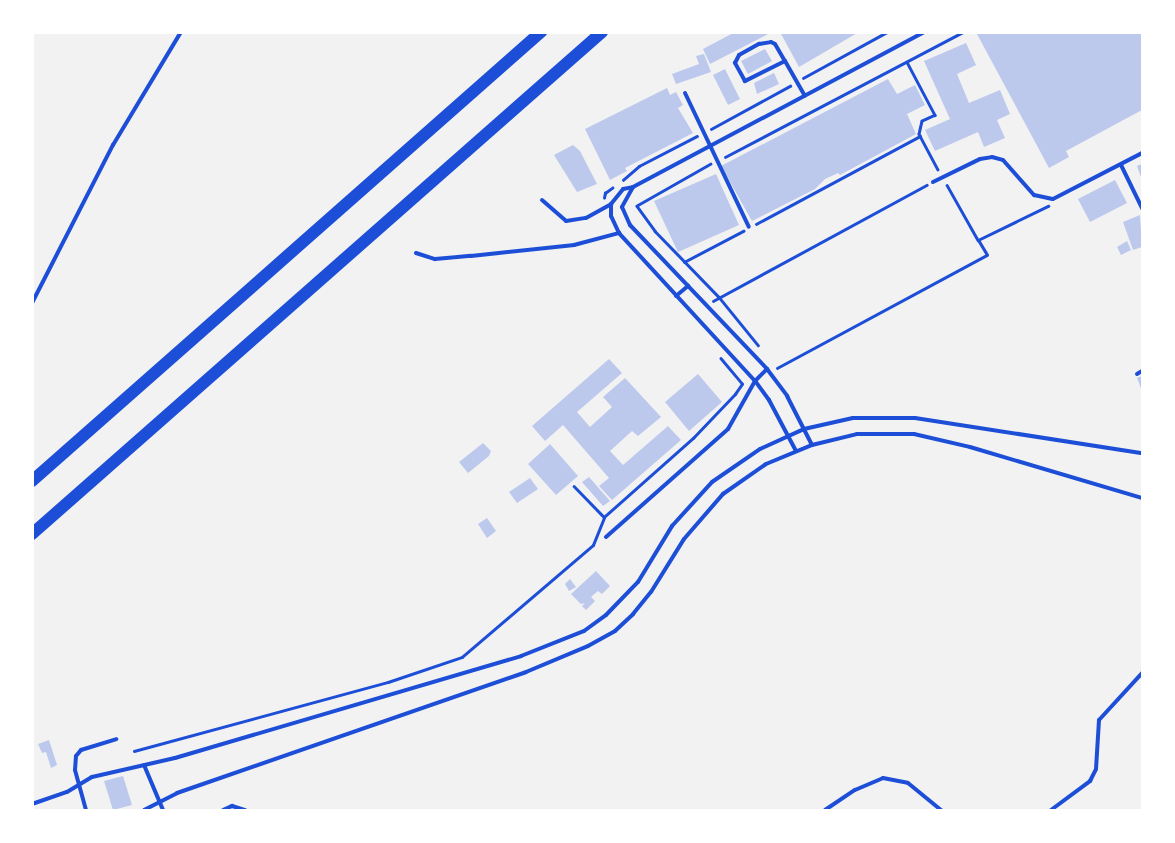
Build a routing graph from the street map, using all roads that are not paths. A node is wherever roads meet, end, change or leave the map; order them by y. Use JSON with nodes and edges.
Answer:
{"nodes":[{"id":1,"x":181,"y":32,"type":"edge"},
{"id":2,"x":541,"y":32,"type":"edge"},
{"id":3,"x":602,"y":32,"type":"edge"},
{"id":4,"x":925,"y":32,"type":"edge"},
{"id":5,"x":785,"y":61,"type":"junction"},
{"id":6,"x":685,"y":93,"type":"dead end"},
{"id":7,"x":805,"y":96,"type":"junction"},
{"id":8,"x":710,"y":147,"type":"junction"},
{"id":9,"x":1142,"y":153,"type":"edge"},
{"id":10,"x":1121,"y":165,"type":"junction"},
{"id":11,"x":933,"y":182,"type":"road end"},
{"id":12,"x":633,"y":187,"type":"junction"},
{"id":13,"x":542,"y":200,"type":"dead end"},
{"id":14,"x":611,"y":204,"type":"junction"},
{"id":15,"x":1142,"y":208,"type":"edge"},
{"id":16,"x":747,"y":228,"type":"road end"},
{"id":17,"x":619,"y":233,"type":"junction"},
{"id":18,"x":416,"y":253,"type":"dead end"},
{"id":19,"x":688,"y":286,"type":"junction"},
{"id":20,"x":676,"y":296,"type":"junction"},
{"id":21,"x":32,"y":303,"type":"edge"},
{"id":22,"x":767,"y":369,"type":"junction"},
{"id":23,"x":1142,"y":371,"type":"edge"},
{"id":24,"x":1137,"y":374,"type":"dead end"},
{"id":25,"x":755,"y":381,"type":"junction"},
{"id":26,"x":804,"y":429,"type":"junction"},
{"id":27,"x":788,"y":436,"type":"junction"},
{"id":28,"x":812,"y":445,"type":"junction"},
{"id":29,"x":796,"y":451,"type":"junction"},
{"id":30,"x":1142,"y":454,"type":"edge"},
{"id":31,"x":32,"y":481,"type":"edge"},
{"id":32,"x":1142,"y":498,"type":"edge"},
{"id":33,"x":32,"y":534,"type":"edge"},
{"id":34,"x":606,"y":537,"type":"dead end"},
{"id":35,"x":1142,"y":673,"type":"edge"},
{"id":36,"x":116,"y":739,"type":"dead end"},
{"id":37,"x":144,"y":765,"type":"junction"},
{"id":38,"x":79,"y":785,"type":"junction"},
{"id":39,"x":160,"y":801,"type":"junction"},
{"id":40,"x":32,"y":804,"type":"edge"},
{"id":41,"x":86,"y":810,"type":"edge"},
{"id":42,"x":144,"y":810,"type":"edge"},
{"id":43,"x":163,"y":810,"type":"edge"},
{"id":44,"x":224,"y":810,"type":"edge"},
{"id":45,"x":244,"y":810,"type":"edge"},
{"id":46,"x":824,"y":810,"type":"edge"},
{"id":47,"x":941,"y":810,"type":"edge"},
{"id":48,"x":1051,"y":810,"type":"edge"}],
"edges":[{"from":1,"to":21,"type":"lane"},
{"from":2,"to":31,"type":"main road"},
{"from":3,"to":33,"type":"main road"},
{"from":4,"to":7,"type":"lane"},
{"from":5,"to":5,"type":"lane"},
{"from":5,"to":7,"type":"lane"},
{"from":6,"to":8,"type":"lane"},
{"from":7,"to":8,"type":"lane"},
{"from":8,"to":12,"type":"lane"},
{"from":8,"to":16,"type":"lane"},
{"from":9,"to":10,"type":"lane"},
{"from":10,"to":11,"type":"lane"},
{"from":10,"to":15,"type":"lane"},
{"from":12,"to":14,"type":"lane"},
{"from":12,"to":19,"type":"lane"},
{"from":13,"to":14,"type":"lane"},
{"from":14,"to":17,"type":"lane"},
{"from":17,"to":18,"type":"lane"},
{"from":17,"to":20,"type":"lane"},
{"from":19,"to":20,"type":"lane"},
{"from":19,"to":22,"type":"lane"},
{"from":20,"to":25,"type":"lane"},
{"from":22,"to":25,"type":"lane"},
{"from":22,"to":26,"type":"lane"},
{"from":23,"to":24,"type":"lane"},
{"from":25,"to":27,"type":"lane"},
{"from":25,"to":34,"type":"lane"},
{"from":26,"to":27,"type":"lane"},
{"from":26,"to":28,"type":"lane"},
{"from":26,"to":30,"type":"lane"},
{"from":27,"to":29,"type":"lane"},
{"from":27,"to":37,"type":"lane"},
{"from":28,"to":29,"type":"lane"},
{"from":28,"to":32,"type":"lane"},
{"from":29,"to":39,"type":"lane"},
{"from":35,"to":48,"type":"lane"},
{"from":36,"to":38,"type":"lane"},
{"from":37,"to":38,"type":"lane"},
{"from":37,"to":39,"type":"lane"},
{"from":38,"to":40,"type":"lane"},
{"from":38,"to":41,"type":"lane"},
{"from":39,"to":42,"type":"lane"},
{"from":39,"to":43,"type":"lane"},
{"from":44,"to":45,"type":"lane"},
{"from":46,"to":47,"type":"lane"}]}
